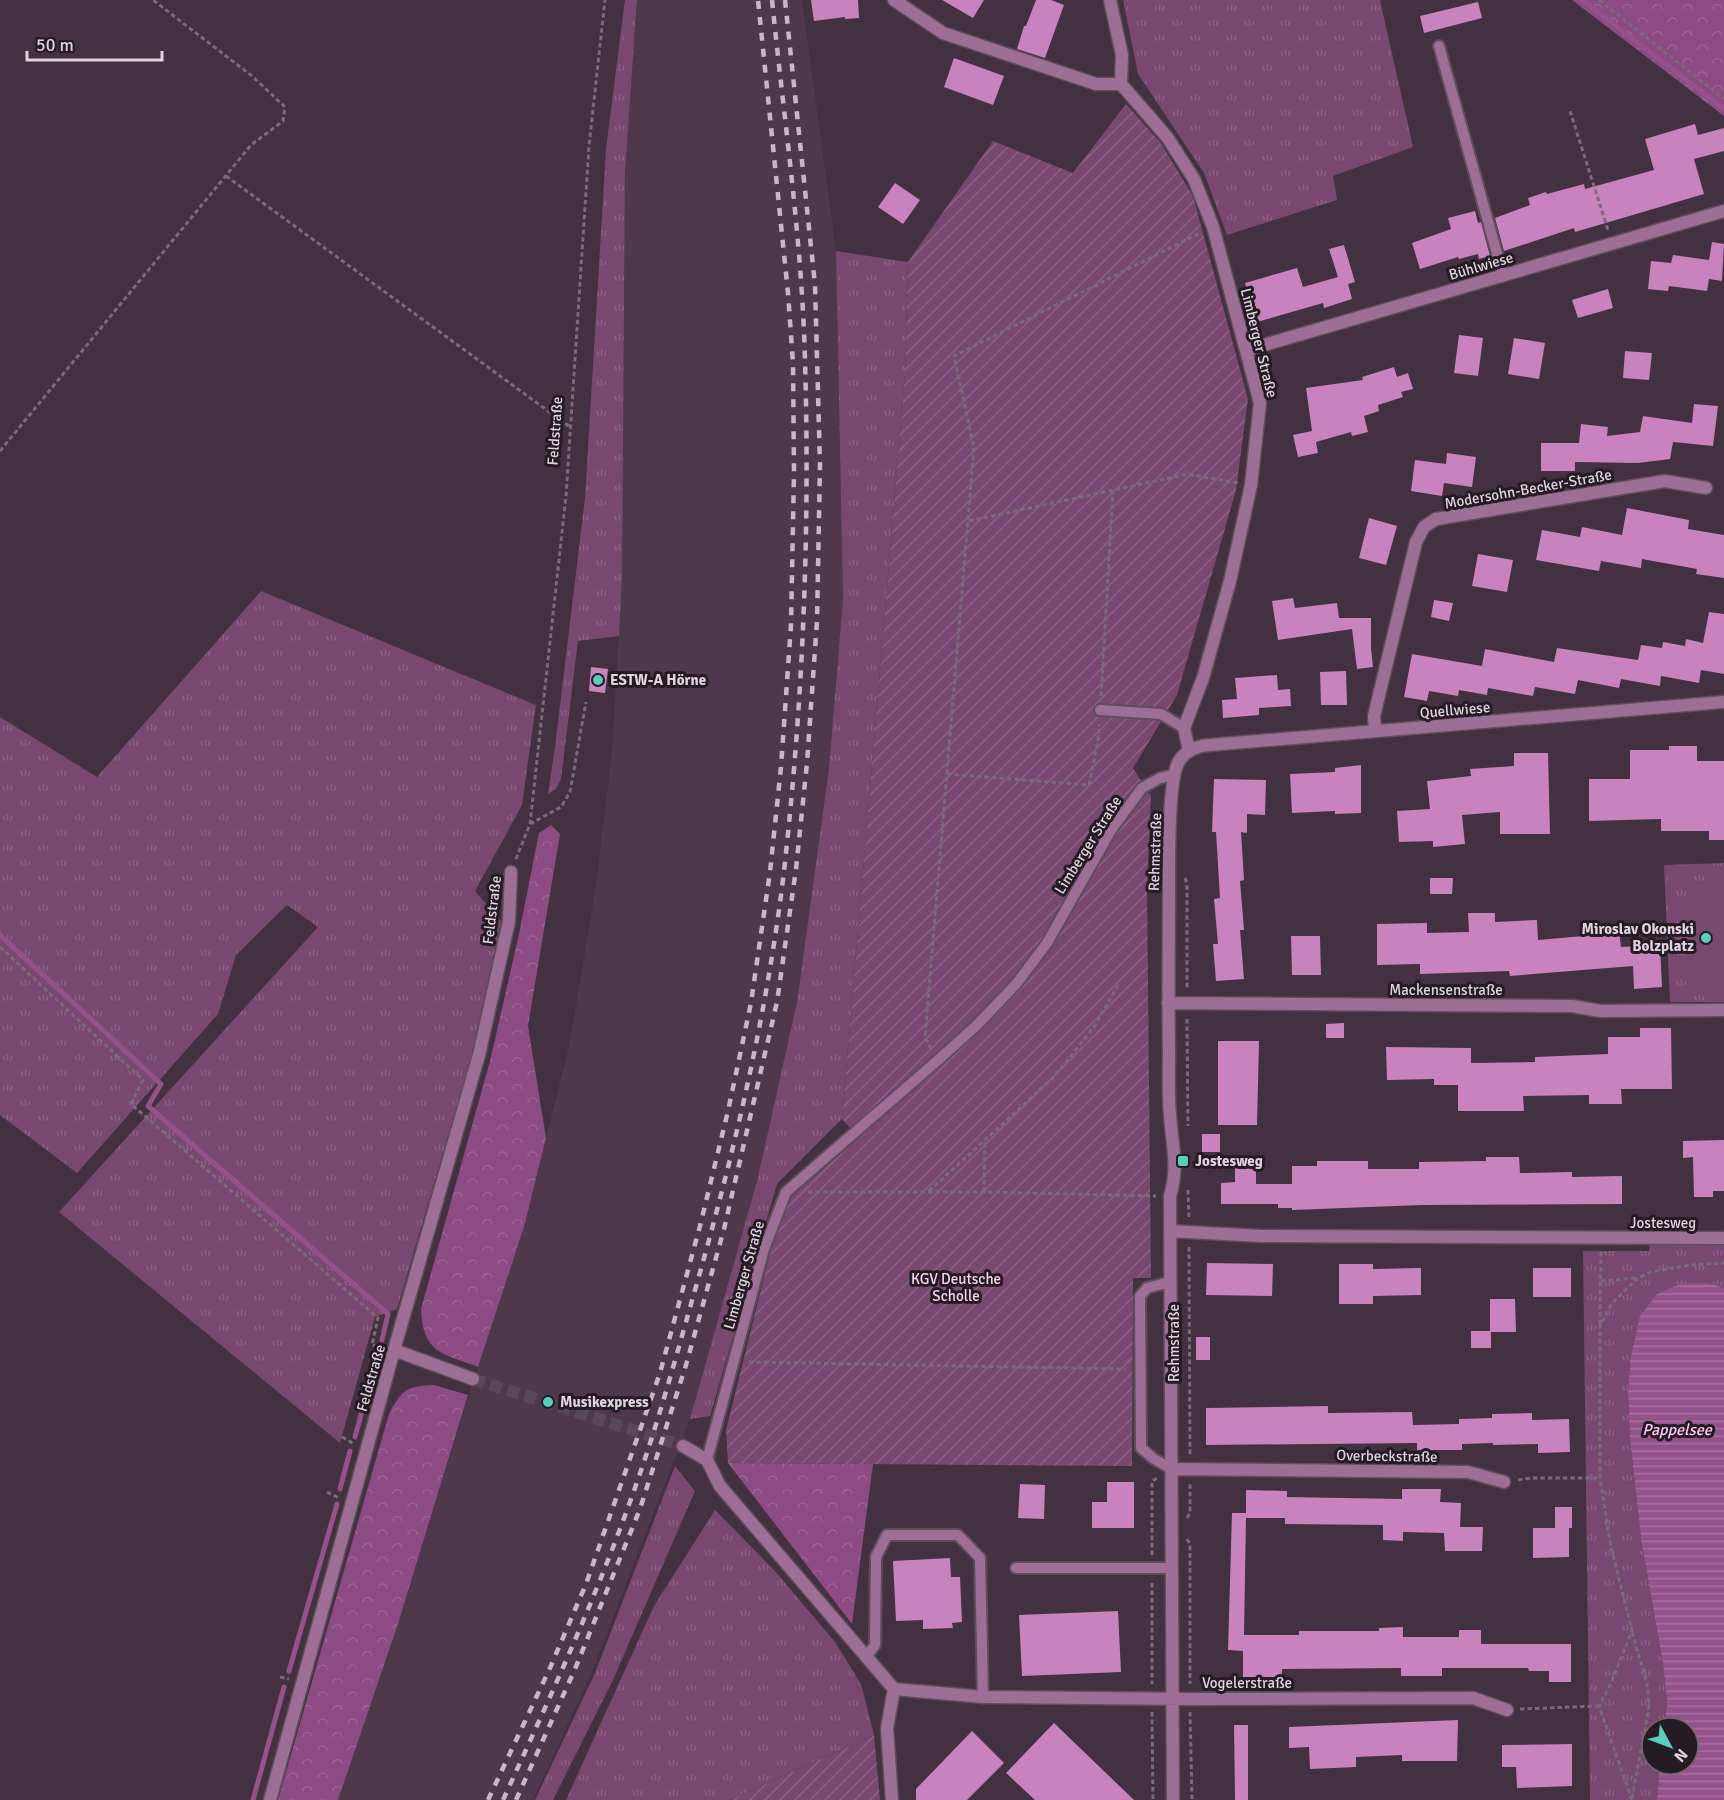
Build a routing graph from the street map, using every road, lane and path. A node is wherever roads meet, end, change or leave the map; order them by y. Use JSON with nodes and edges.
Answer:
{"nodes":[{"id":1,"x":153,"y":0,"type":"edge"},
{"id":2,"x":605,"y":0,"type":"edge"},
{"id":3,"x":894,"y":0,"type":"edge"},
{"id":4,"x":1110,"y":0,"type":"edge"},
{"id":5,"x":1599,"y":0,"type":"edge"},
{"id":6,"x":1439,"y":46,"type":"dead end"},
{"id":7,"x":1121,"y":84,"type":"junction"},
{"id":8,"x":1724,"y":99,"type":"edge"},
{"id":9,"x":1570,"y":111,"type":"dead end"},
{"id":10,"x":226,"y":176,"type":"junction"},
{"id":11,"x":1724,"y":210,"type":"edge"},
{"id":12,"x":1213,"y":227,"type":"junction"},
{"id":13,"x":1612,"y":243,"type":"junction"},
{"id":14,"x":1503,"y":275,"type":"junction"},
{"id":15,"x":1247,"y":350,"type":"junction"},
{"id":16,"x":570,"y":427,"type":"junction"},
{"id":17,"x":0,"y":451,"type":"edge"},
{"id":18,"x":1251,"y":485,"type":"junction"},
{"id":19,"x":1706,"y":488,"type":"dead end"},
{"id":20,"x":1113,"y":491,"type":"junction"},
{"id":21,"x":969,"y":521,"type":"junction"},
{"id":22,"x":586,"y":702,"type":"dead end"},
{"id":23,"x":1724,"y":702,"type":"edge"},
{"id":24,"x":1100,"y":710,"type":"junction"},
{"id":25,"x":1184,"y":728,"type":"junction"},
{"id":26,"x":1375,"y":731,"type":"junction"},
{"id":27,"x":1189,"y":750,"type":"junction"},
{"id":28,"x":947,"y":774,"type":"junction"},
{"id":29,"x":1174,"y":775,"type":"junction"},
{"id":30,"x":530,"y":824,"type":"junction"},
{"id":31,"x":511,"y":872,"type":"joint"},
{"id":32,"x":1187,"y":884,"type":"dead end"},
{"id":33,"x":0,"y":947,"type":"edge"},
{"id":34,"x":1118,"y":985,"type":"dead end"},
{"id":35,"x":1168,"y":1003,"type":"junction"},
{"id":36,"x":1186,"y":1003,"type":"junction"},
{"id":37,"x":1724,"y":1010,"type":"edge"},
{"id":38,"x":937,"y":1061,"type":"junction"},
{"id":39,"x":1188,"y":1137,"type":"dead end"},
{"id":40,"x":985,"y":1141,"type":"junction"},
{"id":41,"x":1188,"y":1184,"type":"dead end"},
{"id":42,"x":786,"y":1192,"type":"junction"},
{"id":43,"x":928,"y":1192,"type":"junction"},
{"id":44,"x":984,"y":1192,"type":"junction"},
{"id":45,"x":1170,"y":1196,"type":"junction"},
{"id":46,"x":1170,"y":1231,"type":"junction"},
{"id":47,"x":1189,"y":1231,"type":"junction"},
{"id":48,"x":1601,"y":1238,"type":"junction"},
{"id":49,"x":1724,"y":1238,"type":"edge"},
{"id":50,"x":1724,"y":1263,"type":"edge"},
{"id":51,"x":1638,"y":1278,"type":"junction"},
{"id":52,"x":1600,"y":1281,"type":"junction"},
{"id":53,"x":1170,"y":1282,"type":"junction"},
{"id":54,"x":1600,"y":1326,"type":"junction"},
{"id":55,"x":394,"y":1350,"type":"junction"},
{"id":56,"x":735,"y":1362,"type":"junction"},
{"id":57,"x":1141,"y":1369,"type":"junction"},
{"id":58,"x":473,"y":1379,"type":"tunnel mouth"},
{"id":59,"x":683,"y":1446,"type":"tunnel mouth"},
{"id":60,"x":708,"y":1460,"type":"junction"},
{"id":61,"x":1172,"y":1469,"type":"junction"},
{"id":62,"x":1190,"y":1469,"type":"junction"},
{"id":63,"x":1600,"y":1478,"type":"junction"},
{"id":64,"x":1504,"y":1482,"type":"joint"},
{"id":65,"x":1186,"y":1520,"type":"dead end"},
{"id":66,"x":1186,"y":1537,"type":"dead end"},
{"id":67,"x":1016,"y":1568,"type":"dead end"},
{"id":68,"x":1172,"y":1568,"type":"junction"},
{"id":69,"x":1152,"y":1569,"type":"junction"},
{"id":70,"x":1632,"y":1630,"type":"junction"},
{"id":71,"x":866,"y":1657,"type":"junction"},
{"id":72,"x":894,"y":1689,"type":"junction"},
{"id":73,"x":983,"y":1697,"type":"junction"},
{"id":74,"x":1152,"y":1698,"type":"junction"},
{"id":75,"x":1173,"y":1698,"type":"junction"},
{"id":76,"x":1190,"y":1699,"type":"junction"},
{"id":77,"x":1599,"y":1706,"type":"junction"},
{"id":78,"x":1507,"y":1710,"type":"joint"},
{"id":79,"x":270,"y":1800,"type":"edge"},
{"id":80,"x":892,"y":1800,"type":"edge"},
{"id":81,"x":1153,"y":1800,"type":"edge"},
{"id":82,"x":1173,"y":1800,"type":"edge"},
{"id":83,"x":1192,"y":1800,"type":"edge"},
{"id":84,"x":1632,"y":1800,"type":"edge"}],
"edges":[{"from":1,"to":10,"type":"path"},
{"from":2,"to":16,"type":"path","name":"Feldstraße"},
{"from":3,"to":7,"type":"street"},
{"from":4,"to":7,"type":"street"},
{"from":5,"to":8,"type":"path"},
{"from":6,"to":14,"type":"lane"},
{"from":7,"to":12,"type":"street","name":"Limberger Straße"},
{"from":9,"to":13,"type":"path"},
{"from":10,"to":16,"type":"path"},
{"from":10,"to":17,"type":"path"},
{"from":11,"to":13,"type":"street","name":"Bühlwiese"},
{"from":12,"to":15,"type":"street","name":"Limberger Straße"},
{"from":12,"to":21,"type":"path"},
{"from":13,"to":14,"type":"street","name":"Bühlwiese"},
{"from":14,"to":15,"type":"street","name":"Bühlwiese"},
{"from":15,"to":18,"type":"street","name":"Limberger Straße"},
{"from":16,"to":30,"type":"path","name":"Feldstraße"},
{"from":18,"to":20,"type":"path"},
{"from":18,"to":25,"type":"street","name":"Limberger Straße"},
{"from":19,"to":26,"type":"street","name":"Modersohn-Becker-Straße"},
{"from":20,"to":21,"type":"path"},
{"from":20,"to":24,"type":"path"},
{"from":21,"to":28,"type":"path"},
{"from":22,"to":30,"type":"path"},
{"from":23,"to":26,"type":"street","name":"Quellwiese"},
{"from":24,"to":25,"type":"lane"},
{"from":24,"to":28,"type":"path"},
{"from":25,"to":27,"type":"street"},
{"from":26,"to":27,"type":"street","name":"Quellwiese"},
{"from":27,"to":29,"type":"street"},
{"from":28,"to":38,"type":"path"},
{"from":29,"to":35,"type":"street","name":"Rehmstraße"},
{"from":29,"to":38,"type":"lane","name":"Limberger Straße"},
{"from":30,"to":31,"type":"path","name":"Feldstraße"},
{"from":31,"to":55,"type":"street","name":"Feldstraße"},
{"from":32,"to":36,"type":"path"},
{"from":33,"to":55,"type":"path"},
{"from":34,"to":40,"type":"path"},
{"from":35,"to":36,"type":"street","name":"Mackensenstraße"},
{"from":35,"to":45,"type":"street","name":"Rehmstraße"},
{"from":36,"to":37,"type":"street","name":"Mackensenstraße"},
{"from":36,"to":39,"type":"path"},
{"from":38,"to":42,"type":"lane","name":"Limberger Straße"},
{"from":40,"to":43,"type":"path"},
{"from":40,"to":44,"type":"path"},
{"from":41,"to":47,"type":"path","name":"Rehmstraße"},
{"from":42,"to":43,"type":"path"},
{"from":42,"to":56,"type":"lane","name":"Limberger Straße"},
{"from":43,"to":44,"type":"path"},
{"from":44,"to":45,"type":"path"},
{"from":45,"to":46,"type":"street","name":"Rehmstraße"},
{"from":46,"to":47,"type":"street","name":"Jostesweg"},
{"from":46,"to":53,"type":"street","name":"Rehmstraße"},
{"from":47,"to":48,"type":"street","name":"Jostesweg"},
{"from":47,"to":62,"type":"path","name":"Rehmstraße"},
{"from":48,"to":49,"type":"street","name":"Jostesweg"},
{"from":48,"to":52,"type":"path"},
{"from":50,"to":51,"type":"path"},
{"from":51,"to":52,"type":"path"},
{"from":51,"to":54,"type":"path"},
{"from":52,"to":54,"type":"path"},
{"from":53,"to":57,"type":"lane"},
{"from":53,"to":61,"type":"street","name":"Rehmstraße"},
{"from":54,"to":63,"type":"path"},
{"from":55,"to":58,"type":"street"},
{"from":55,"to":79,"type":"street","name":"Feldstraße"},
{"from":56,"to":57,"type":"path"},
{"from":56,"to":60,"type":"lane","name":"Limberger Straße"},
{"from":57,"to":61,"type":"lane"},
{"from":59,"to":60,"type":"street"},
{"from":60,"to":71,"type":"street"},
{"from":61,"to":62,"type":"street","name":"Overbeckstraße"},
{"from":61,"to":68,"type":"street","name":"Rehmstraße"},
{"from":61,"to":69,"type":"path"},
{"from":62,"to":64,"type":"street","name":"Overbeckstraße"},
{"from":62,"to":65,"type":"path","name":"Rehmstraße"},
{"from":63,"to":64,"type":"path"},
{"from":63,"to":70,"type":"path"},
{"from":66,"to":76,"type":"path"},
{"from":67,"to":69,"type":"lane"},
{"from":68,"to":69,"type":"lane"},
{"from":68,"to":75,"type":"street","name":"Rehmstraße"},
{"from":69,"to":74,"type":"path"},
{"from":70,"to":77,"type":"path"},
{"from":70,"to":84,"type":"path"},
{"from":71,"to":72,"type":"street"},
{"from":71,"to":73,"type":"lane"},
{"from":72,"to":73,"type":"street","name":"Vogelerstraße"},
{"from":72,"to":80,"type":"street"},
{"from":73,"to":74,"type":"street","name":"Vogelerstraße"},
{"from":74,"to":75,"type":"street","name":"Vogelerstraße"},
{"from":74,"to":81,"type":"path"},
{"from":75,"to":76,"type":"street","name":"Vogelerstraße"},
{"from":75,"to":82,"type":"street","name":"Rehmstraße"},
{"from":76,"to":78,"type":"street","name":"Vogelerstraße"},
{"from":76,"to":83,"type":"path"},
{"from":77,"to":78,"type":"path"},
{"from":77,"to":84,"type":"path"}]}
